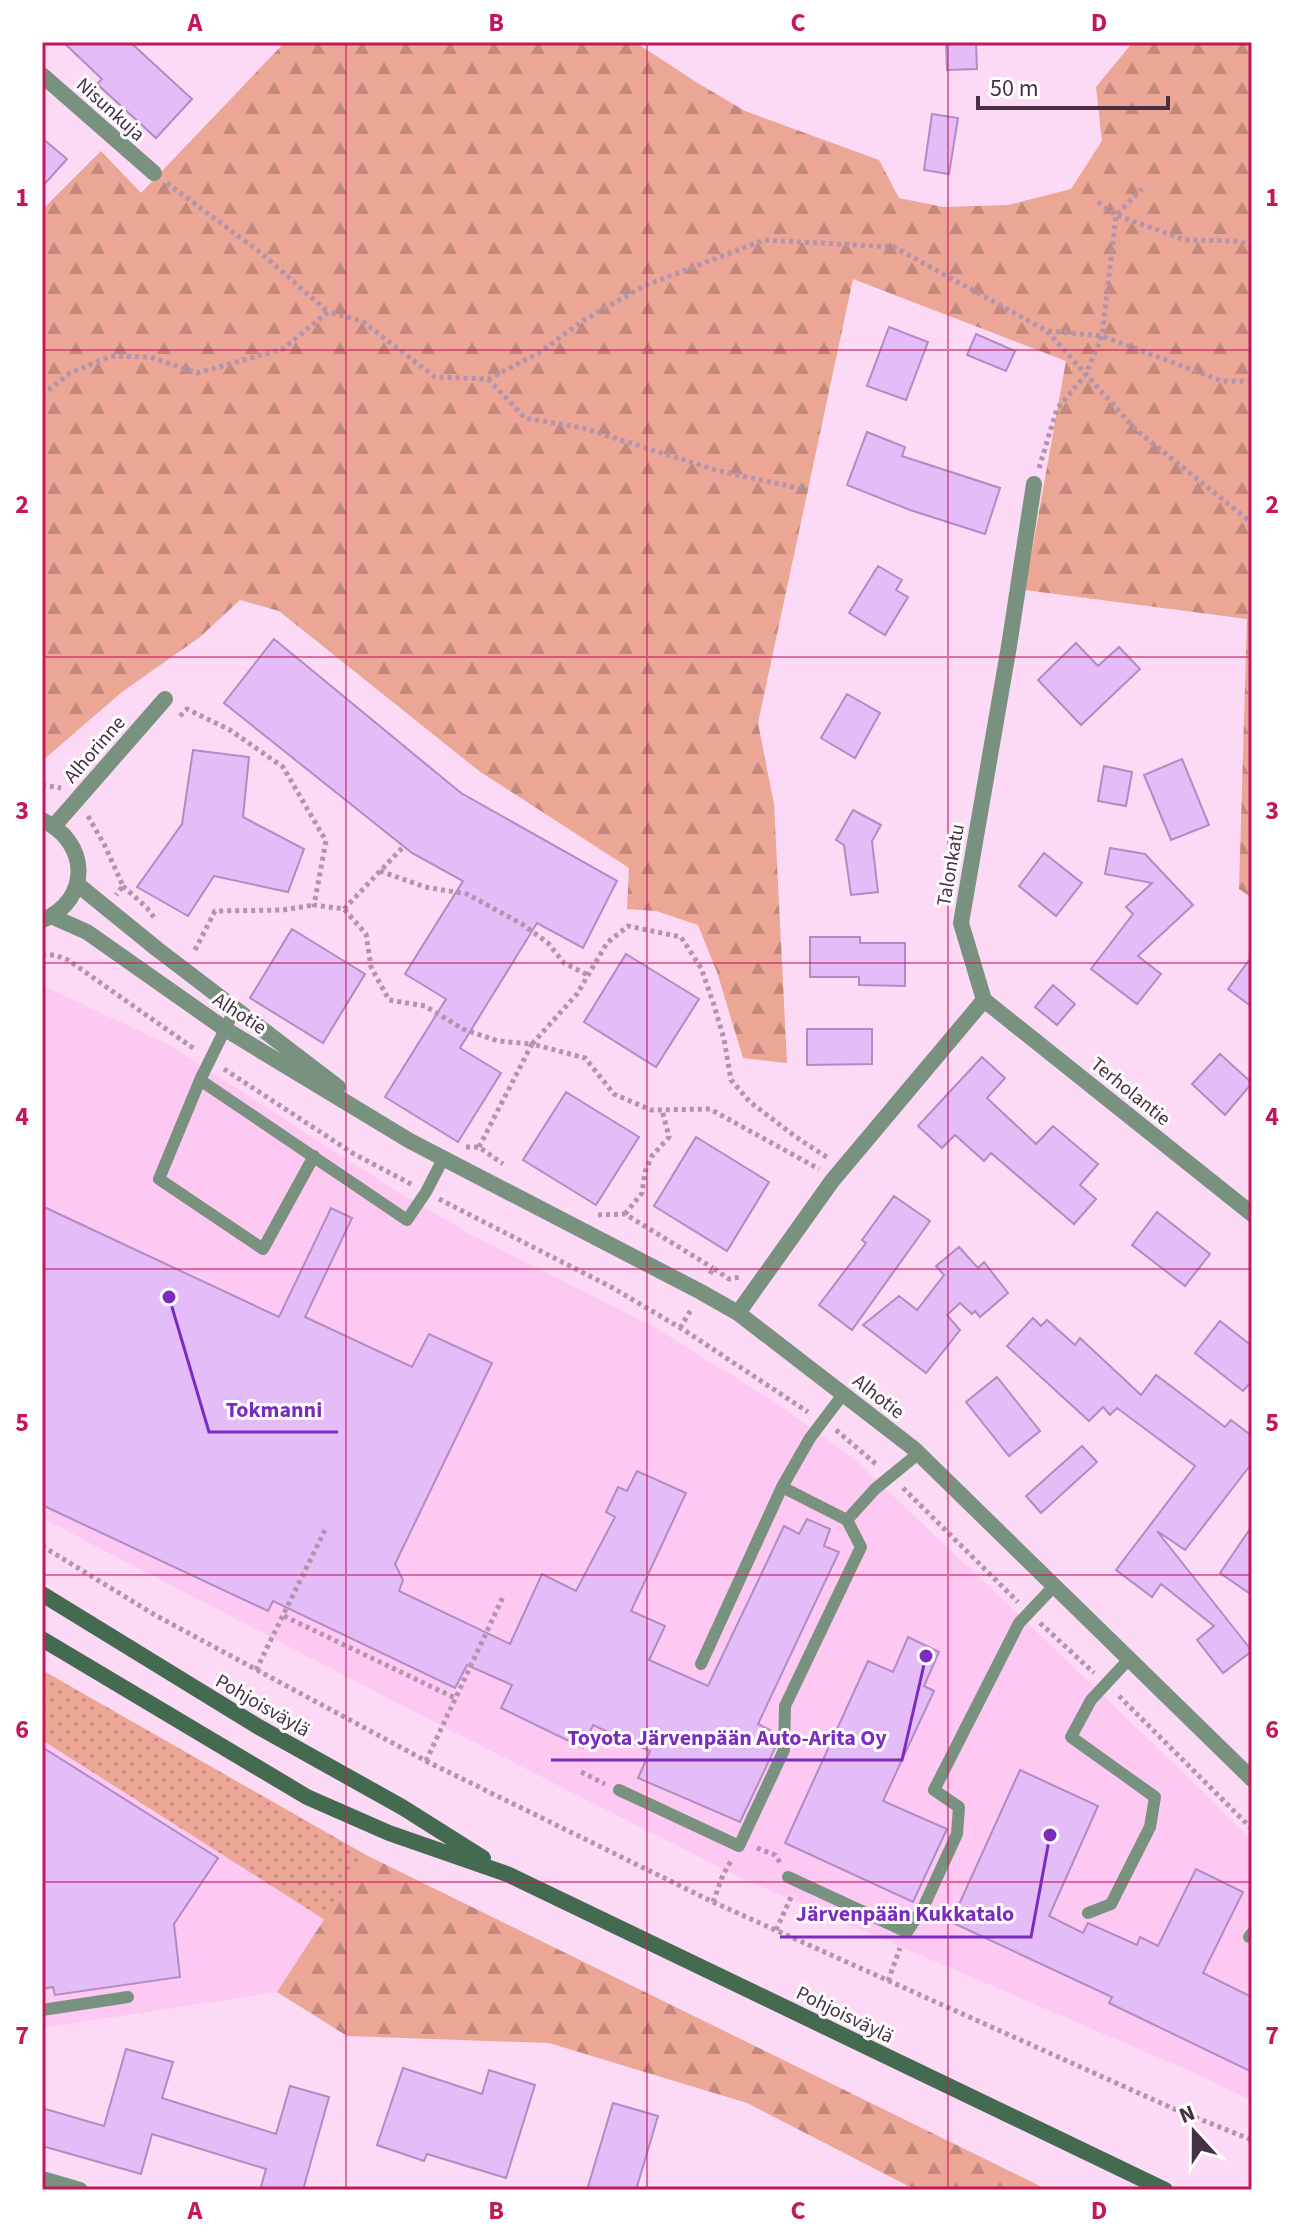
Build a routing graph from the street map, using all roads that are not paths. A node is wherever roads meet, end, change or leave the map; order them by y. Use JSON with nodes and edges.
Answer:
{"nodes":[{"id":1,"x":42,"y":75,"type":"edge"},
{"id":2,"x":154,"y":173,"type":"road end"},
{"id":3,"x":1034,"y":484,"type":"road end"},
{"id":4,"x":165,"y":699,"type":"dead end"},
{"id":5,"x":48,"y":823,"type":"edge"},
{"id":6,"x":77,"y":884,"type":"junction"},
{"id":7,"x":46,"y":918,"type":"edge"},
{"id":8,"x":984,"y":1000,"type":"junction"},
{"id":9,"x":235,"y":1009,"type":"junction"},
{"id":10,"x":225,"y":1029,"type":"junction"},
{"id":11,"x":200,"y":1080,"type":"junction"},
{"id":12,"x":410,"y":1141,"type":"junction"},
{"id":13,"x":314,"y":1156,"type":"junction"},
{"id":14,"x":443,"y":1159,"type":"junction"},
{"id":15,"x":1252,"y":1214,"type":"edge"},
{"id":16,"x":738,"y":1313,"type":"junction"},
{"id":17,"x":844,"y":1393,"type":"junction"},
{"id":18,"x":919,"y":1453,"type":"junction"},
{"id":19,"x":782,"y":1487,"type":"junction"},
{"id":20,"x":847,"y":1520,"type":"junction"},
{"id":21,"x":1055,"y":1585,"type":"junction"},
{"id":22,"x":42,"y":1594,"type":"edge"},
{"id":23,"x":42,"y":1639,"type":"edge"},
{"id":24,"x":1130,"y":1658,"type":"junction"},
{"id":25,"x":701,"y":1664,"type":"dead end"},
{"id":26,"x":1252,"y":1779,"type":"edge"},
{"id":27,"x":619,"y":1790,"type":"road end"},
{"id":28,"x":507,"y":1874,"type":"junction"},
{"id":29,"x":793,"y":1879,"type":"road end"},
{"id":30,"x":1088,"y":1913,"type":"dead end"},
{"id":31,"x":128,"y":1997,"type":"dead end"},
{"id":32,"x":42,"y":2010,"type":"edge"},
{"id":33,"x":42,"y":2179,"type":"edge"},
{"id":34,"x":80,"y":2190,"type":"edge"},
{"id":35,"x":1165,"y":2190,"type":"edge"}],
"edges":[{"from":1,"to":2,"type":"street","name":"Nisunkuja"},
{"from":3,"to":8,"type":"street","name":"Talonkatu"},
{"from":4,"to":5,"type":"street","name":"Alhorinne"},
{"from":5,"to":6,"type":"street"},
{"from":6,"to":7,"type":"street"},
{"from":6,"to":9,"type":"street","name":"Alhotie"},
{"from":7,"to":10,"type":"street","name":"Alhotie"},
{"from":8,"to":15,"type":"street","name":"Terholantie"},
{"from":8,"to":16,"type":"street"},
{"from":9,"to":10,"type":"lane"},
{"from":9,"to":12,"type":"street","name":"Alhotie"},
{"from":10,"to":11,"type":"lane"},
{"from":10,"to":12,"type":"street","name":"Alhotie"},
{"from":11,"to":13,"type":"lane"},
{"from":11,"to":13,"type":"lane"},
{"from":12,"to":14,"type":"street","name":"Alhotie"},
{"from":13,"to":14,"type":"lane"},
{"from":14,"to":16,"type":"street","name":"Alhotie"},
{"from":16,"to":17,"type":"street","name":"Alhotie"},
{"from":17,"to":18,"type":"street","name":"Alhotie"},
{"from":17,"to":19,"type":"lane"},
{"from":18,"to":20,"type":"lane"},
{"from":18,"to":21,"type":"street","name":"Alhotie"},
{"from":19,"to":20,"type":"lane"},
{"from":19,"to":25,"type":"lane"},
{"from":20,"to":27,"type":"lane"},
{"from":21,"to":24,"type":"street","name":"Alhotie"},
{"from":21,"to":29,"type":"lane"},
{"from":22,"to":28,"type":"main road","name":"Pohjoisväylä"},
{"from":23,"to":28,"type":"main road","name":"Pohjoisväylä"},
{"from":24,"to":26,"type":"street","name":"Alhotie"},
{"from":24,"to":30,"type":"lane"},
{"from":28,"to":35,"type":"main road","name":"Pohjoisväylä"},
{"from":31,"to":32,"type":"lane"},
{"from":33,"to":34,"type":"street"}]}
